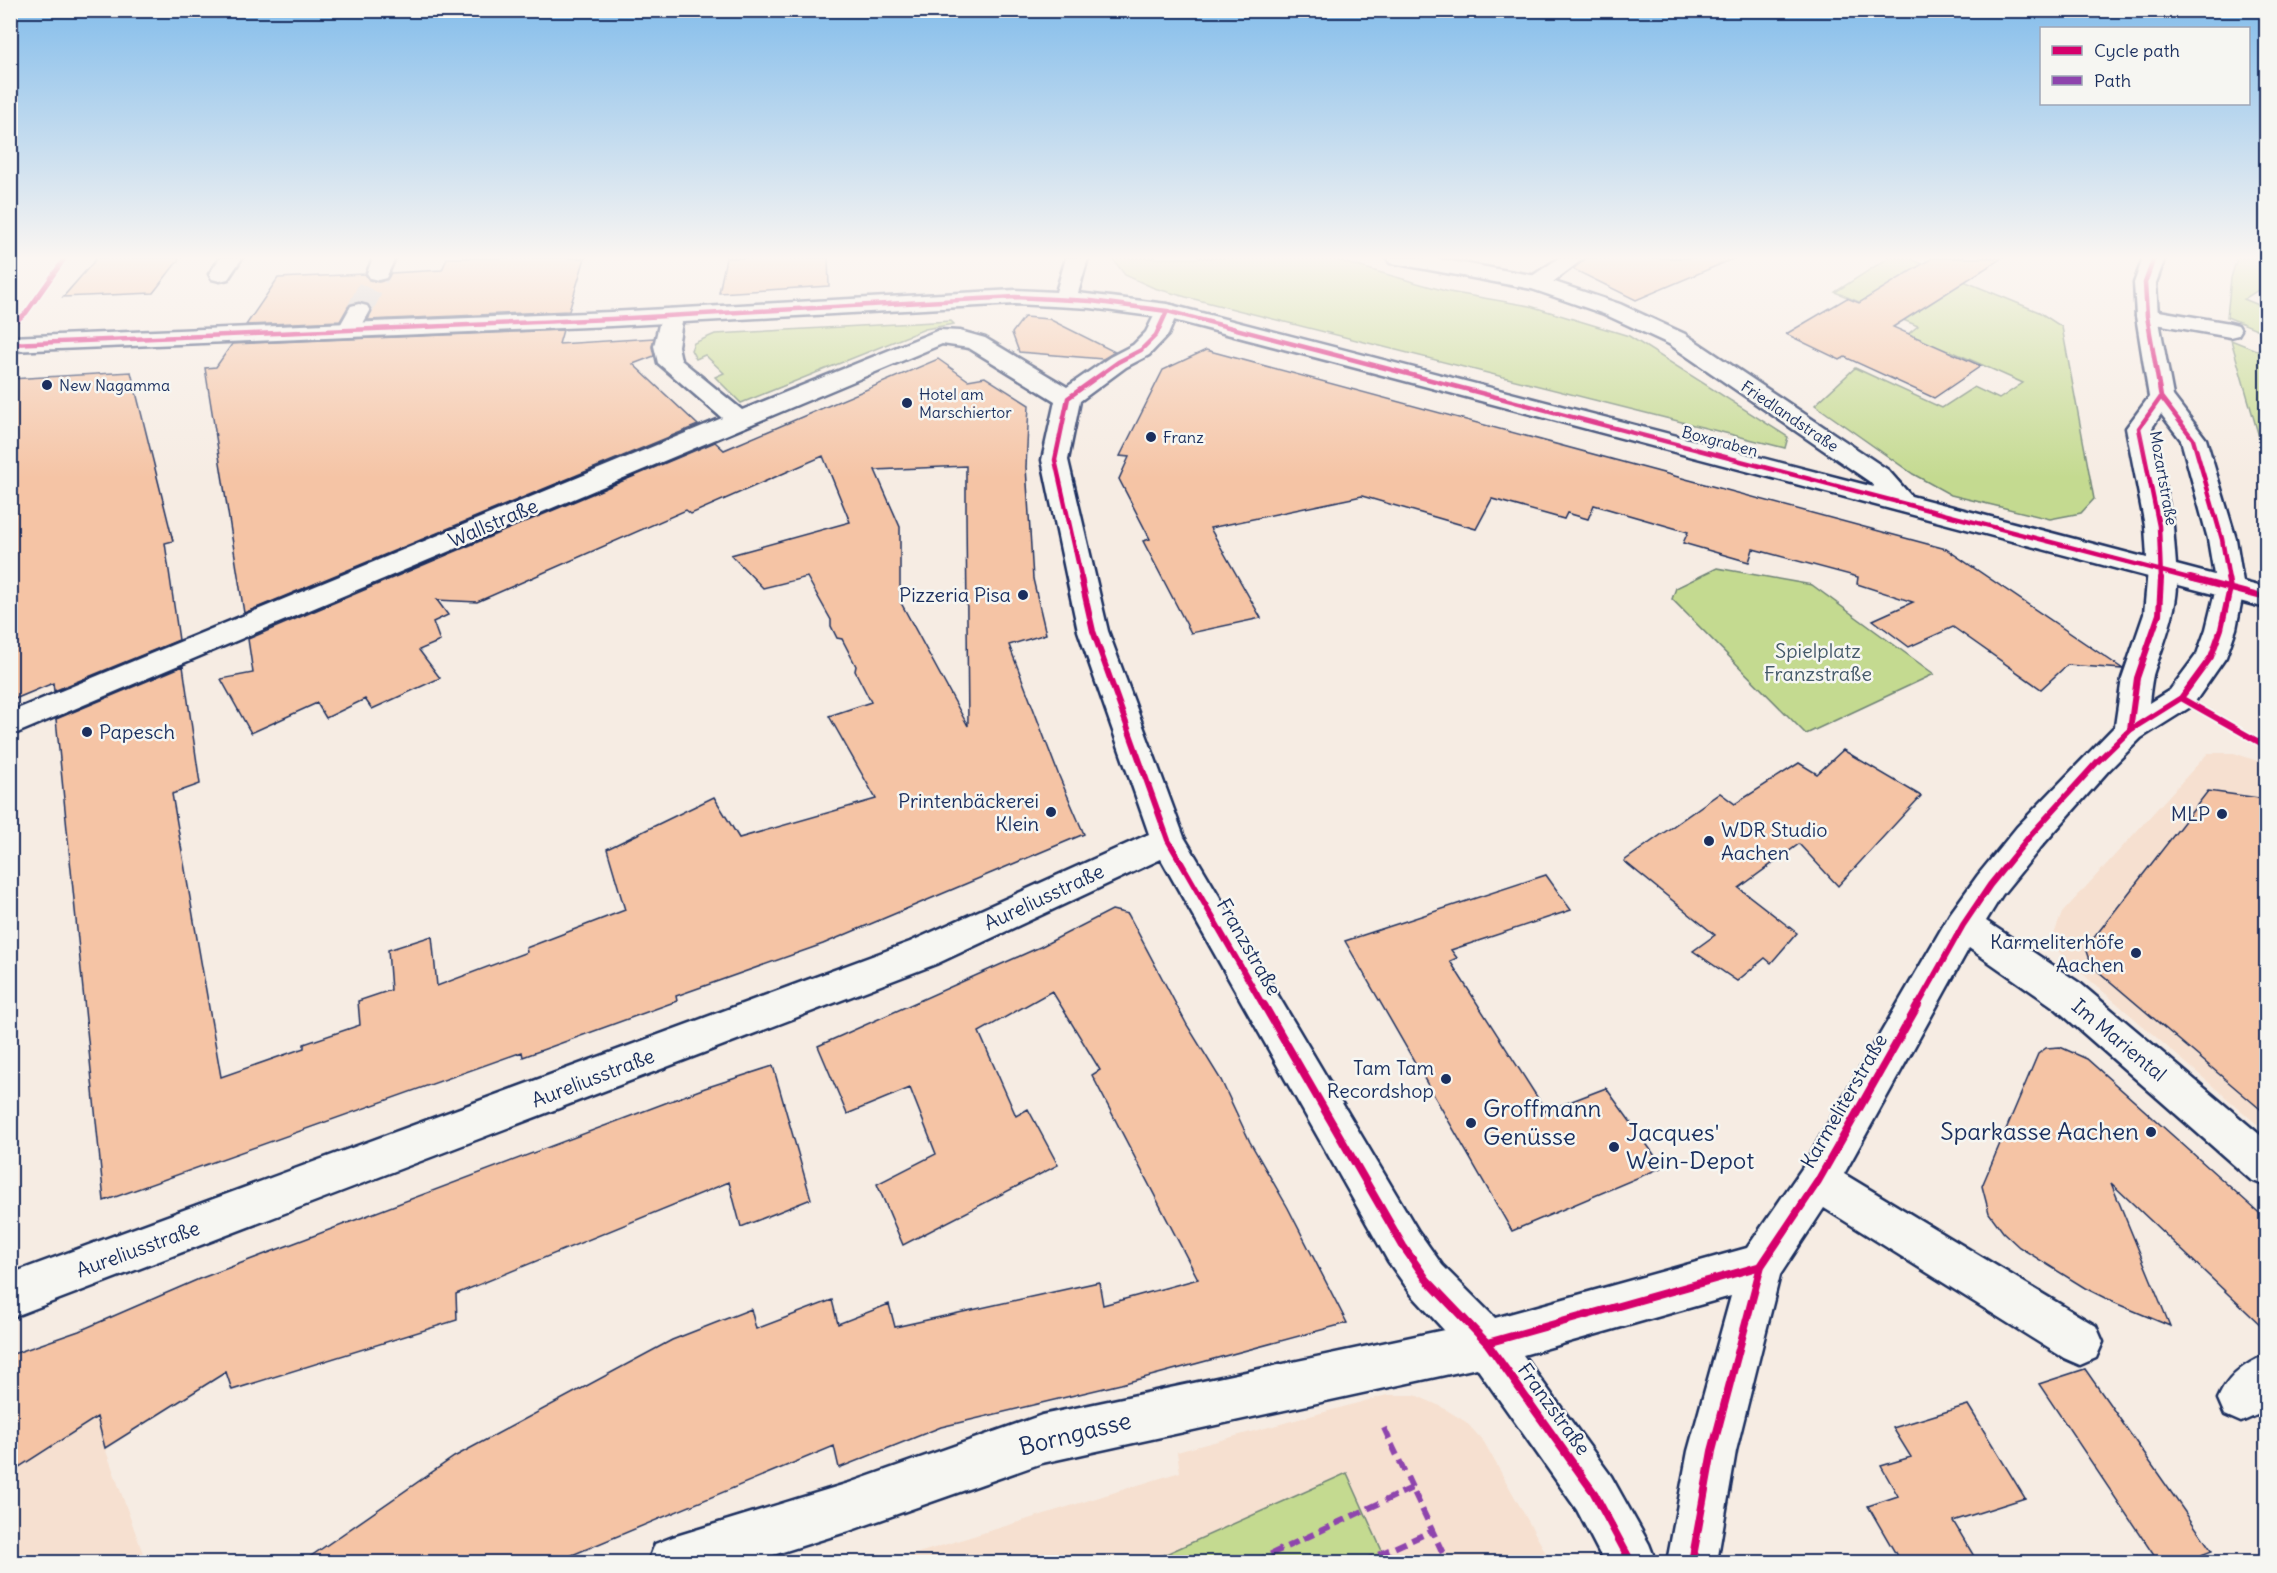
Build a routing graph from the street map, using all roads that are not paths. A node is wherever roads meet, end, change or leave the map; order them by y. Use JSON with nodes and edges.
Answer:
{"nodes":[{"id":1,"x":191,"y":331,"type":"edge"},
{"id":2,"x":669,"y":331,"type":"edge"},
{"id":3,"x":1158,"y":331,"type":"edge"},
{"id":4,"x":1245,"y":331,"type":"edge"},
{"id":5,"x":1661,"y":331,"type":"edge"},
{"id":6,"x":2150,"y":331,"type":"edge"},
{"id":7,"x":10,"y":344,"type":"edge"},
{"id":8,"x":2161,"y":397,"type":"junction"},
{"id":9,"x":1068,"y":398,"type":"junction"},
{"id":10,"x":739,"y":420,"type":"junction"},
{"id":11,"x":1900,"y":502,"type":"junction"},
{"id":12,"x":2162,"y":570,"type":"junction"},
{"id":13,"x":2230,"y":588,"type":"junction"},
{"id":14,"x":2266,"y":598,"type":"edge"},
{"id":15,"x":10,"y":725,"type":"edge"},
{"id":16,"x":2130,"y":730,"type":"junction"},
{"id":17,"x":1168,"y":840,"type":"junction"},
{"id":18,"x":1963,"y":925,"type":"junction"},
{"id":19,"x":2266,"y":1166,"type":"edge"},
{"id":20,"x":1818,"y":1181,"type":"junction"},
{"id":21,"x":1761,"y":1266,"type":"junction"},
{"id":22,"x":10,"y":1296,"type":"edge"},
{"id":23,"x":2080,"y":1342,"type":"dead end"},
{"id":24,"x":1487,"y":1343,"type":"junction"},
{"id":25,"x":673,"y":1563,"type":"edge"},
{"id":26,"x":1631,"y":1563,"type":"edge"},
{"id":27,"x":1692,"y":1563,"type":"edge"}],
"edges":[{"from":1,"to":7,"type":"street","name":"Boxgraben"},
{"from":2,"to":10,"type":"street"},
{"from":3,"to":9,"type":"street"},
{"from":4,"to":11,"type":"street","name":"Boxgraben"},
{"from":5,"to":11,"type":"street","name":"Friedlandstraße"},
{"from":6,"to":8,"type":"street","name":"Mozartstraße"},
{"from":8,"to":12,"type":"street","name":"Mozartstraße"},
{"from":8,"to":13,"type":"street","name":"Mozartstraße"},
{"from":9,"to":10,"type":"street","name":"Wallstraße"},
{"from":9,"to":17,"type":"street","name":"Franzstraße"},
{"from":10,"to":15,"type":"street","name":"Wallstraße"},
{"from":11,"to":12,"type":"street","name":"Boxgraben"},
{"from":12,"to":13,"type":"street","name":"Boxgraben"},
{"from":12,"to":16,"type":"street"},
{"from":13,"to":14,"type":"street","name":"Boxgraben"},
{"from":13,"to":16,"type":"street","name":"Karmeliterstraße"},
{"from":16,"to":18,"type":"street","name":"Karmeliterstraße"},
{"from":17,"to":22,"type":"street","name":"Aureliusstraße"},
{"from":17,"to":24,"type":"street","name":"Franzstraße"},
{"from":18,"to":19,"type":"street","name":"Im Mariental"},
{"from":18,"to":20,"type":"street","name":"Karmeliterstraße"},
{"from":20,"to":21,"type":"street","name":"Karmeliterstraße"},
{"from":20,"to":23,"type":"street"},
{"from":21,"to":24,"type":"street"},
{"from":21,"to":27,"type":"street","name":"Karmeliterstraße"},
{"from":24,"to":25,"type":"street","name":"Borngasse"},
{"from":24,"to":26,"type":"street","name":"Franzstraße"}]}
